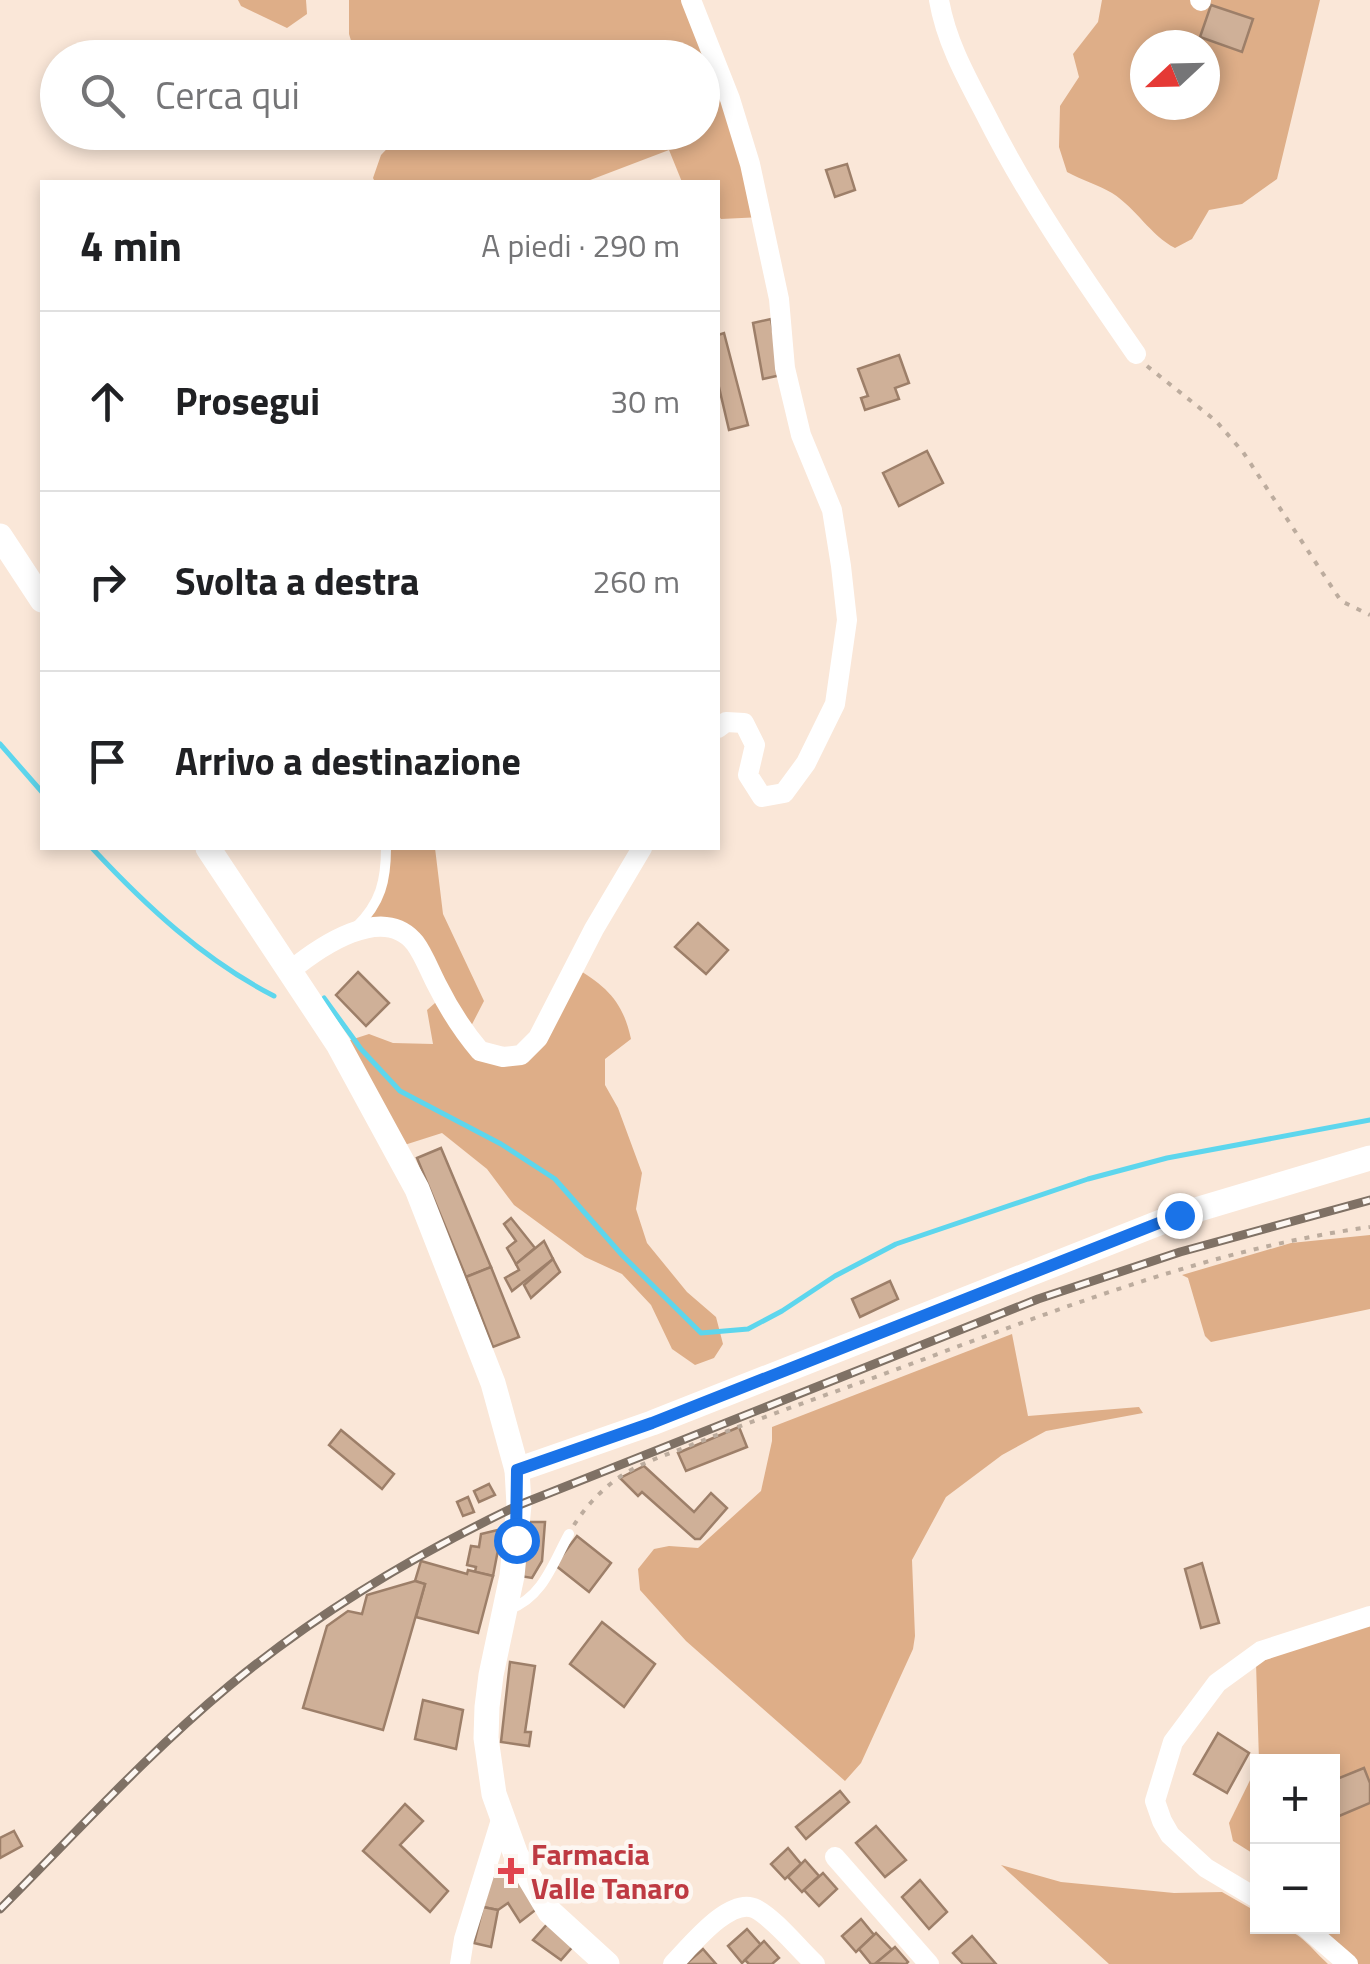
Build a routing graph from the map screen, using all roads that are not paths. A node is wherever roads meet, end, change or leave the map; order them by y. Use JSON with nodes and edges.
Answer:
{"nodes":[{"id":1,"x":691,"y":0,"type":"edge"},
{"id":2,"x":938,"y":0,"type":"edge"},
{"id":3,"x":707,"y":40,"type":"edge"},
{"id":4,"x":720,"y":74,"type":"edge"},
{"id":5,"x":1136,"y":354,"type":"road end"},
{"id":6,"x":0,"y":536,"type":"edge"},
{"id":7,"x":40,"y":597,"type":"edge"},
{"id":8,"x":720,"y":726,"type":"edge"},
{"id":9,"x":209,"y":850,"type":"edge"},
{"id":10,"x":386,"y":850,"type":"edge"},
{"id":11,"x":641,"y":850,"type":"edge"},
{"id":12,"x":352,"y":931,"type":"junction"},
{"id":13,"x":290,"y":971,"type":"junction"},
{"id":14,"x":1370,"y":1158,"type":"edge"},
{"id":15,"x":517,"y":1470,"type":"junction"},
{"id":16,"x":570,"y":1534,"type":"road end"},
{"id":17,"x":504,"y":1611,"type":"junction"},
{"id":18,"x":1370,"y":1616,"type":"edge"},
{"id":19,"x":501,"y":1820,"type":"junction"},
{"id":20,"x":835,"y":1857,"type":"dead end"},
{"id":21,"x":1250,"y":1893,"type":"edge"},
{"id":22,"x":1313,"y":1934,"type":"edge"},
{"id":23,"x":460,"y":1964,"type":"edge"},
{"id":24,"x":607,"y":1964,"type":"edge"},
{"id":25,"x":672,"y":1964,"type":"edge"},
{"id":26,"x":815,"y":1964,"type":"edge"},
{"id":27,"x":929,"y":1964,"type":"edge"},
{"id":28,"x":1348,"y":1964,"type":"edge"}],
"edges":[{"from":1,"to":3,"type":"street"},
{"from":2,"to":5,"type":"street"},
{"from":4,"to":8,"type":"street"},
{"from":6,"to":7,"type":"street"},
{"from":9,"to":13,"type":"street"},
{"from":10,"to":12,"type":"lane"},
{"from":11,"to":12,"type":"street"},
{"from":12,"to":13,"type":"street"},
{"from":13,"to":15,"type":"street"},
{"from":14,"to":15,"type":"street"},
{"from":15,"to":17,"type":"street"},
{"from":16,"to":17,"type":"lane"},
{"from":17,"to":19,"type":"street"},
{"from":18,"to":21,"type":"street"},
{"from":19,"to":23,"type":"street"},
{"from":19,"to":24,"type":"street"},
{"from":20,"to":27,"type":"street"},
{"from":22,"to":28,"type":"street"},
{"from":25,"to":26,"type":"street"}]}
